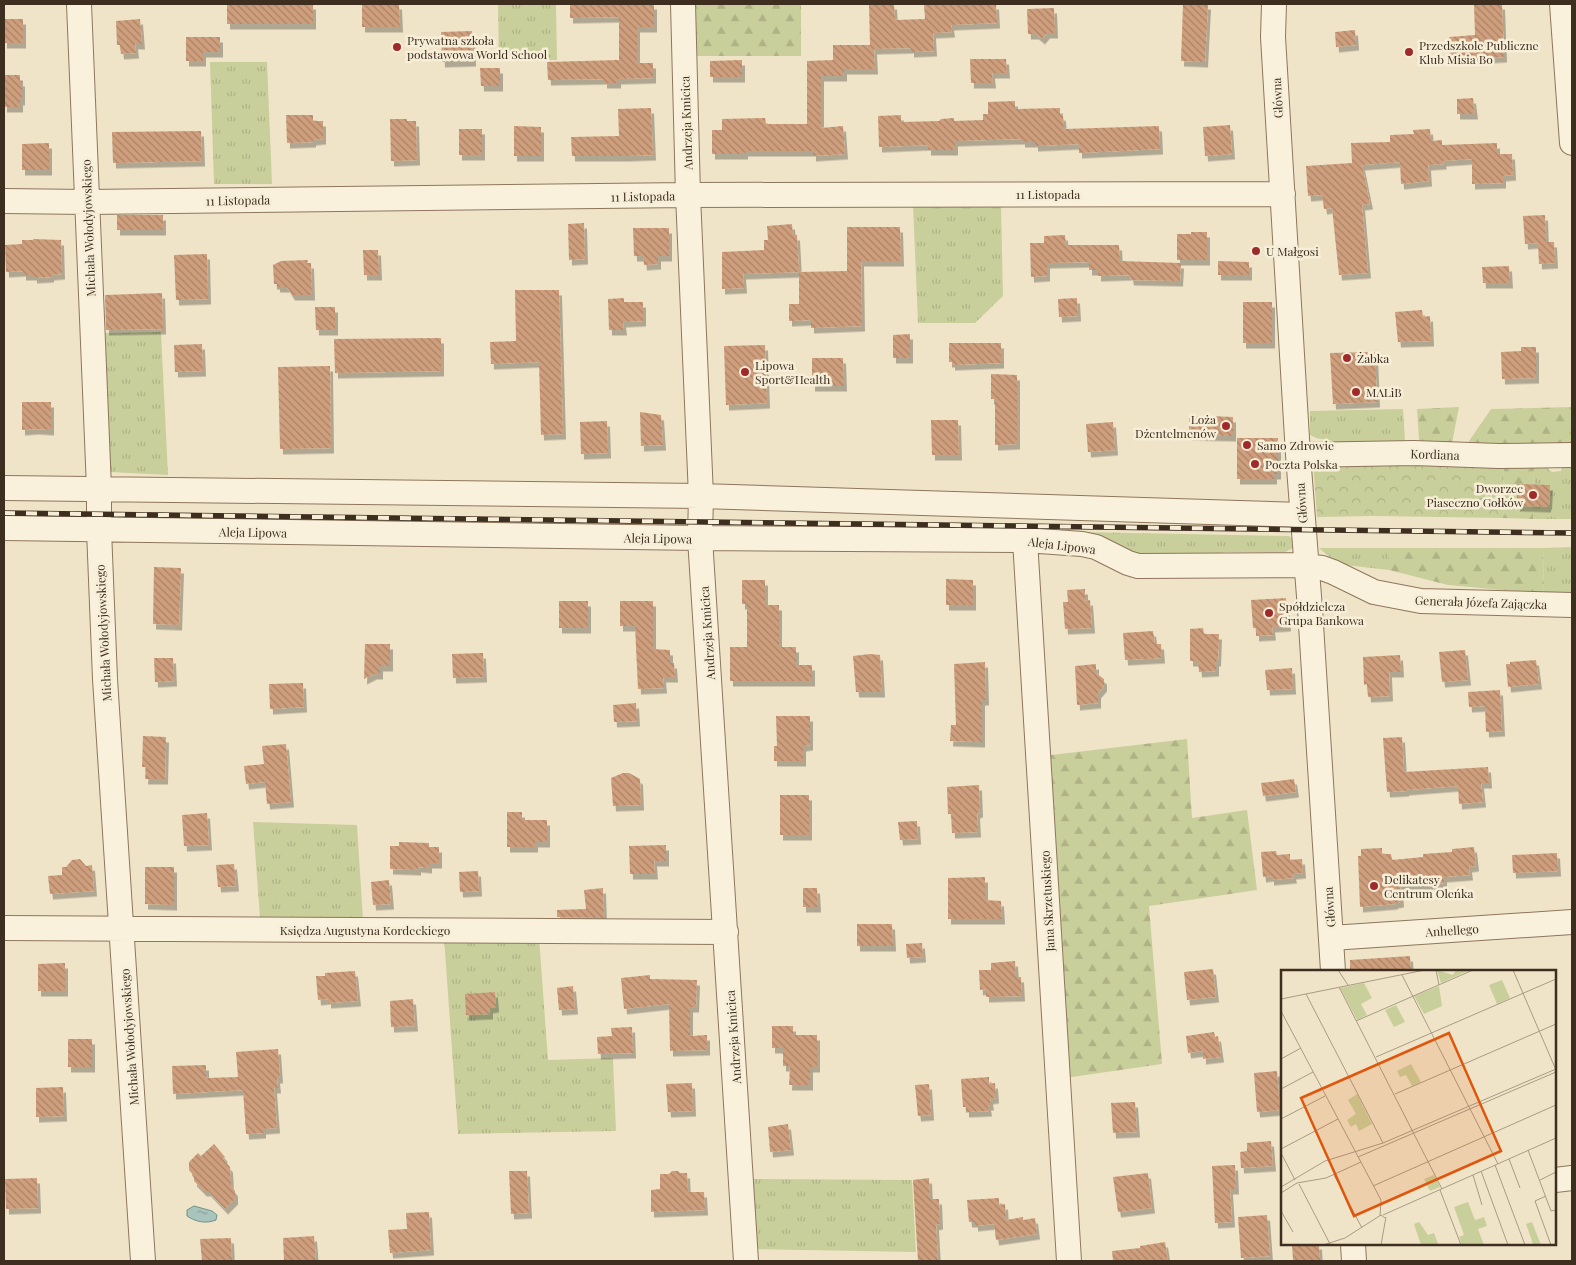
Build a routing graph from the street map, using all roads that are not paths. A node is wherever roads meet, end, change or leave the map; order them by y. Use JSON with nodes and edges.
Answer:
{"nodes":[{"id":1,"x":79,"y":4,"type":"edge"},
{"id":2,"x":683,"y":4,"type":"edge"},
{"id":3,"x":1274,"y":4,"type":"edge"},
{"id":4,"x":1562,"y":4,"type":"edge"},
{"id":5,"x":1572,"y":143,"type":"edge"},
{"id":6,"x":1283,"y":194,"type":"junction"},
{"id":7,"x":688,"y":195,"type":"junction"},
{"id":8,"x":4,"y":201,"type":"edge"},
{"id":9,"x":87,"y":202,"type":"junction"},
{"id":10,"x":1298,"y":455,"type":"junction"},
{"id":11,"x":1572,"y":455,"type":"edge"},
{"id":12,"x":4,"y":488,"type":"edge"},
{"id":13,"x":99,"y":488,"type":"junction"},
{"id":14,"x":701,"y":496,"type":"junction"},
{"id":15,"x":1302,"y":515,"type":"junction"},
{"id":16,"x":4,"y":528,"type":"edge"},
{"id":17,"x":99,"y":530,"type":"junction"},
{"id":18,"x":700,"y":538,"type":"junction"},
{"id":19,"x":1025,"y":540,"type":"junction"},
{"id":20,"x":1307,"y":566,"type":"junction"},
{"id":21,"x":1572,"y":605,"type":"edge"},
{"id":22,"x":1572,"y":922,"type":"edge"},
{"id":23,"x":4,"y":928,"type":"edge"},
{"id":24,"x":122,"y":930,"type":"junction"},
{"id":25,"x":726,"y":932,"type":"junction"},
{"id":26,"x":1331,"y":938,"type":"junction"},
{"id":27,"x":1333,"y":970,"type":"edge"},
{"id":28,"x":1572,"y":1178,"type":"edge"},
{"id":29,"x":1556,"y":1180,"type":"edge"},
{"id":30,"x":1352,"y":1245,"type":"edge"},
{"id":31,"x":143,"y":1261,"type":"edge"},
{"id":32,"x":746,"y":1261,"type":"edge"},
{"id":33,"x":1069,"y":1261,"type":"edge"},
{"id":34,"x":1354,"y":1261,"type":"edge"}],
"edges":[{"from":1,"to":9,"type":"street","name":"Michała Wołodyjowskiego"},
{"from":2,"to":7,"type":"street","name":"Andrzeja Kmicica"},
{"from":3,"to":6,"type":"street","name":"Główna"},
{"from":4,"to":5,"type":"street"},
{"from":6,"to":7,"type":"street","name":"11 Listopada"},
{"from":6,"to":10,"type":"street","name":"Główna"},
{"from":7,"to":9,"type":"street","name":"11 Listopada"},
{"from":7,"to":14,"type":"street","name":"Andrzeja Kmicica"},
{"from":8,"to":9,"type":"street","name":"11 Listopada"},
{"from":9,"to":13,"type":"street","name":"Michała Wołodyjowskiego"},
{"from":10,"to":11,"type":"street","name":"Kordiana"},
{"from":10,"to":15,"type":"street","name":"Główna"},
{"from":12,"to":13,"type":"street"},
{"from":13,"to":14,"type":"street"},
{"from":13,"to":17,"type":"street","name":"Michała Wołodyjowskiego"},
{"from":14,"to":15,"type":"street"},
{"from":14,"to":18,"type":"street","name":"Andrzeja Kmicica"},
{"from":15,"to":20,"type":"street","name":"Główna"},
{"from":16,"to":17,"type":"street","name":"Aleja Lipowa"},
{"from":17,"to":18,"type":"street","name":"Aleja Lipowa"},
{"from":17,"to":24,"type":"street","name":"Michała Wołodyjowskiego"},
{"from":18,"to":19,"type":"street","name":"Aleja Lipowa"},
{"from":18,"to":25,"type":"street","name":"Andrzeja Kmicica"},
{"from":19,"to":20,"type":"street","name":"Aleja Lipowa"},
{"from":19,"to":33,"type":"street","name":"Jana Skrzetuskiego"},
{"from":20,"to":21,"type":"street","name":"Generała Józefa Zajączka"},
{"from":20,"to":26,"type":"street","name":"Główna"},
{"from":22,"to":26,"type":"street","name":"Anhellego"},
{"from":23,"to":24,"type":"street","name":"Księdza Augustyna Kordeckiego"},
{"from":24,"to":25,"type":"street","name":"Księdza Augustyna Kordeckiego"},
{"from":24,"to":31,"type":"street","name":"Michała Wołodyjowskiego"},
{"from":25,"to":32,"type":"street","name":"Andrzeja Kmicica"},
{"from":26,"to":27,"type":"street","name":"Główna"},
{"from":28,"to":29,"type":"street"},
{"from":30,"to":34,"type":"street"}]}
